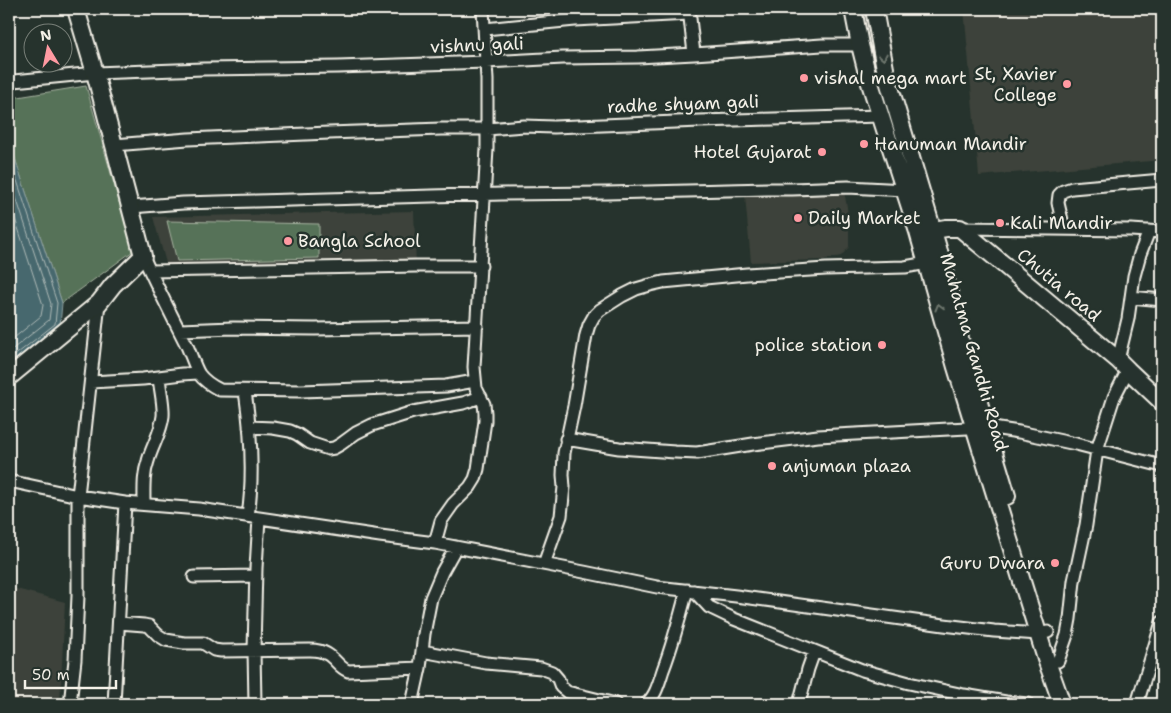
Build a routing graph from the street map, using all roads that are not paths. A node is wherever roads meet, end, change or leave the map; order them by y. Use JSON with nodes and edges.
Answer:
{"nodes":[{"id":1,"x":76,"y":9,"type":"edge"},
{"id":2,"x":483,"y":9,"type":"edge"},
{"id":3,"x":853,"y":9,"type":"edge"},
{"id":4,"x":874,"y":9,"type":"edge"},
{"id":5,"x":689,"y":11,"type":"edge"},
{"id":6,"x":485,"y":29,"type":"junction"},
{"id":7,"x":860,"y":45,"type":"junction"},
{"id":8,"x":694,"y":54,"type":"junction"},
{"id":9,"x":486,"y":62,"type":"junction"},
{"id":10,"x":95,"y":73,"type":"junction"},
{"id":11,"x":9,"y":79,"type":"edge"},
{"id":12,"x":881,"y":116,"type":"junction"},
{"id":13,"x":487,"y":129,"type":"junction"},
{"id":14,"x":114,"y":144,"type":"junction"},
{"id":15,"x":1162,"y":180,"type":"edge"},
{"id":16,"x":905,"y":190,"type":"junction"},
{"id":17,"x":484,"y":195,"type":"junction"},
{"id":18,"x":130,"y":207,"type":"junction"},
{"id":19,"x":960,"y":228,"type":"junction"},
{"id":20,"x":1064,"y":229,"type":"junction"},
{"id":21,"x":925,"y":231,"type":"junction"},
{"id":22,"x":1149,"y":231,"type":"junction"},
{"id":23,"x":1162,"y":232,"type":"edge"},
{"id":24,"x":147,"y":263,"type":"junction"},
{"id":25,"x":927,"y":263,"type":"junction"},
{"id":26,"x":480,"y":266,"type":"junction"},
{"id":27,"x":1131,"y":297,"type":"junction"},
{"id":28,"x":1162,"y":300,"type":"edge"},
{"id":29,"x":98,"y":303,"type":"junction"},
{"id":30,"x":477,"y":326,"type":"junction"},
{"id":31,"x":180,"y":330,"type":"junction"},
{"id":32,"x":1123,"y":365,"type":"junction"},
{"id":33,"x":198,"y":373,"type":"junction"},
{"id":34,"x":9,"y":377,"type":"edge"},
{"id":35,"x":159,"y":377,"type":"junction"},
{"id":36,"x":475,"y":381,"type":"junction"},
{"id":37,"x":91,"y":382,"type":"junction"},
{"id":38,"x":245,"y":391,"type":"junction"},
{"id":39,"x":481,"y":397,"type":"junction"},
{"id":40,"x":1162,"y":402,"type":"edge"},
{"id":41,"x":249,"y":427,"type":"junction"},
{"id":42,"x":980,"y":427,"type":"junction"},
{"id":43,"x":566,"y":439,"type":"junction"},
{"id":44,"x":1097,"y":450,"type":"junction"},
{"id":45,"x":1162,"y":466,"type":"edge"},
{"id":46,"x":9,"y":481,"type":"edge"},
{"id":47,"x":78,"y":496,"type":"junction"},
{"id":48,"x":125,"y":502,"type":"junction"},
{"id":49,"x":144,"y":504,"type":"junction"},
{"id":50,"x":254,"y":517,"type":"junction"},
{"id":51,"x":434,"y":543,"type":"junction"},
{"id":52,"x":456,"y":546,"type":"junction"},
{"id":53,"x":544,"y":564,"type":"junction"},
{"id":54,"x":256,"y":576,"type":"junction"},
{"id":55,"x":194,"y":577,"type":"dead end"},
{"id":56,"x":690,"y":591,"type":"junction"},
{"id":57,"x":118,"y":622,"type":"junction"},
{"id":58,"x":1162,"y":622,"type":"edge"},
{"id":59,"x":1043,"y":633,"type":"junction"},
{"id":60,"x":254,"y":650,"type":"junction"},
{"id":61,"x":422,"y":651,"type":"junction"},
{"id":62,"x":814,"y":652,"type":"junction"},
{"id":63,"x":1058,"y":661,"type":"junction"},
{"id":64,"x":420,"y":668,"type":"junction"},
{"id":65,"x":70,"y":704,"type":"edge"},
{"id":66,"x":114,"y":704,"type":"edge"},
{"id":67,"x":254,"y":704,"type":"edge"},
{"id":68,"x":412,"y":704,"type":"edge"},
{"id":69,"x":616,"y":704,"type":"edge"},
{"id":70,"x":646,"y":704,"type":"edge"},
{"id":71,"x":799,"y":704,"type":"edge"},
{"id":72,"x":1028,"y":704,"type":"edge"},
{"id":73,"x":1062,"y":704,"type":"edge"},
{"id":74,"x":1073,"y":704,"type":"edge"},
{"id":75,"x":1136,"y":704,"type":"edge"}],
"edges":[{"from":1,"to":10,"type":"main road"},
{"from":2,"to":6,"type":"street"},
{"from":3,"to":7,"type":"main road","name":"Mahatma Gandhi Road"},
{"from":4,"to":21,"type":"main road","name":"Mahatma Gandhi Road","one_way":true},
{"from":5,"to":6,"type":"street"},
{"from":5,"to":8,"type":"street"},
{"from":6,"to":9,"type":"street"},
{"from":7,"to":8,"type":"street","name":"vishnu gali"},
{"from":7,"to":12,"type":"main road","name":"Mahatma Gandhi Road"},
{"from":8,"to":9,"type":"street","name":"vishnu gali"},
{"from":9,"to":10,"type":"street","name":"vishnu gali"},
{"from":9,"to":13,"type":"street"},
{"from":10,"to":11,"type":"street","name":"vishnu gali"},
{"from":10,"to":14,"type":"main road"},
{"from":12,"to":13,"type":"street","name":"radhe shyam gali"},
{"from":12,"to":16,"type":"main road","name":"Mahatma Gandhi Road"},
{"from":13,"to":14,"type":"street","name":"radhe shyam gali"},
{"from":13,"to":17,"type":"street"},
{"from":14,"to":18,"type":"main road"},
{"from":15,"to":20,"type":"street"},
{"from":16,"to":17,"type":"street"},
{"from":16,"to":21,"type":"main road","name":"Mahatma Gandhi Road"},
{"from":17,"to":18,"type":"street"},
{"from":17,"to":26,"type":"street"},
{"from":18,"to":24,"type":"main road"},
{"from":19,"to":20,"type":"street"},
{"from":19,"to":21,"type":"main road"},
{"from":19,"to":32,"type":"main road","name":"Chutia road"},
{"from":20,"to":22,"type":"street"},
{"from":21,"to":25,"type":"main road","name":"Mahatma Gandhi Road"},
{"from":21,"to":42,"type":"main road","name":"Mahatma Gandhi Road"},
{"from":22,"to":23,"type":"street"},
{"from":22,"to":27,"type":"street"},
{"from":24,"to":26,"type":"street"},
{"from":24,"to":29,"type":"main road"},
{"from":24,"to":31,"type":"street"},
{"from":42,"to":25,"type":"main road","name":"Mahatma Gandhi Road","one_way":true},
{"from":25,"to":43,"type":"street"},
{"from":26,"to":30,"type":"street"},
{"from":27,"to":28,"type":"street"},
{"from":27,"to":32,"type":"street"},
{"from":29,"to":34,"type":"main road"},
{"from":29,"to":37,"type":"street"},
{"from":30,"to":31,"type":"street"},
{"from":30,"to":36,"type":"street"},
{"from":31,"to":33,"type":"street"},
{"from":32,"to":40,"type":"main road","name":"Chutia road"},
{"from":32,"to":44,"type":"street"},
{"from":33,"to":35,"type":"street"},
{"from":33,"to":38,"type":"street"},
{"from":35,"to":37,"type":"street"},
{"from":35,"to":49,"type":"street"},
{"from":36,"to":38,"type":"street"},
{"from":36,"to":39,"type":"street"},
{"from":37,"to":47,"type":"street"},
{"from":38,"to":41,"type":"street"},
{"from":39,"to":41,"type":"street"},
{"from":39,"to":51,"type":"street"},
{"from":41,"to":50,"type":"street"},
{"from":42,"to":43,"type":"street"},
{"from":42,"to":44,"type":"street"},
{"from":42,"to":59,"type":"main road","name":"Mahatma Gandhi Road"},
{"from":43,"to":53,"type":"street"},
{"from":44,"to":45,"type":"street"},
{"from":44,"to":63,"type":"street"},
{"from":46,"to":47,"type":"street"},
{"from":47,"to":48,"type":"street"},
{"from":47,"to":65,"type":"street"},
{"from":48,"to":49,"type":"street"},
{"from":48,"to":57,"type":"street"},
{"from":49,"to":50,"type":"street"},
{"from":50,"to":51,"type":"street"},
{"from":50,"to":54,"type":"street"},
{"from":51,"to":52,"type":"street"},
{"from":52,"to":53,"type":"street"},
{"from":52,"to":61,"type":"street"},
{"from":53,"to":56,"type":"street"},
{"from":54,"to":55,"type":"street"},
{"from":54,"to":60,"type":"street"},
{"from":56,"to":59,"type":"street"},
{"from":56,"to":62,"type":"street"},
{"from":56,"to":70,"type":"street"},
{"from":57,"to":60,"type":"street"},
{"from":57,"to":66,"type":"street"},
{"from":58,"to":75,"type":"street"},
{"from":59,"to":63,"type":"main road","name":"Mahatma Gandhi Road"},
{"from":59,"to":73,"type":"main road","name":"Mahatma Gandhi Road"},
{"from":60,"to":64,"type":"street"},
{"from":60,"to":67,"type":"street"},
{"from":61,"to":64,"type":"street"},
{"from":61,"to":69,"type":"street"},
{"from":62,"to":71,"type":"street"},
{"from":62,"to":72,"type":"street"},
{"from":63,"to":74,"type":"main road","name":"Mahatma Gandhi Road"},
{"from":64,"to":68,"type":"street"}]}
